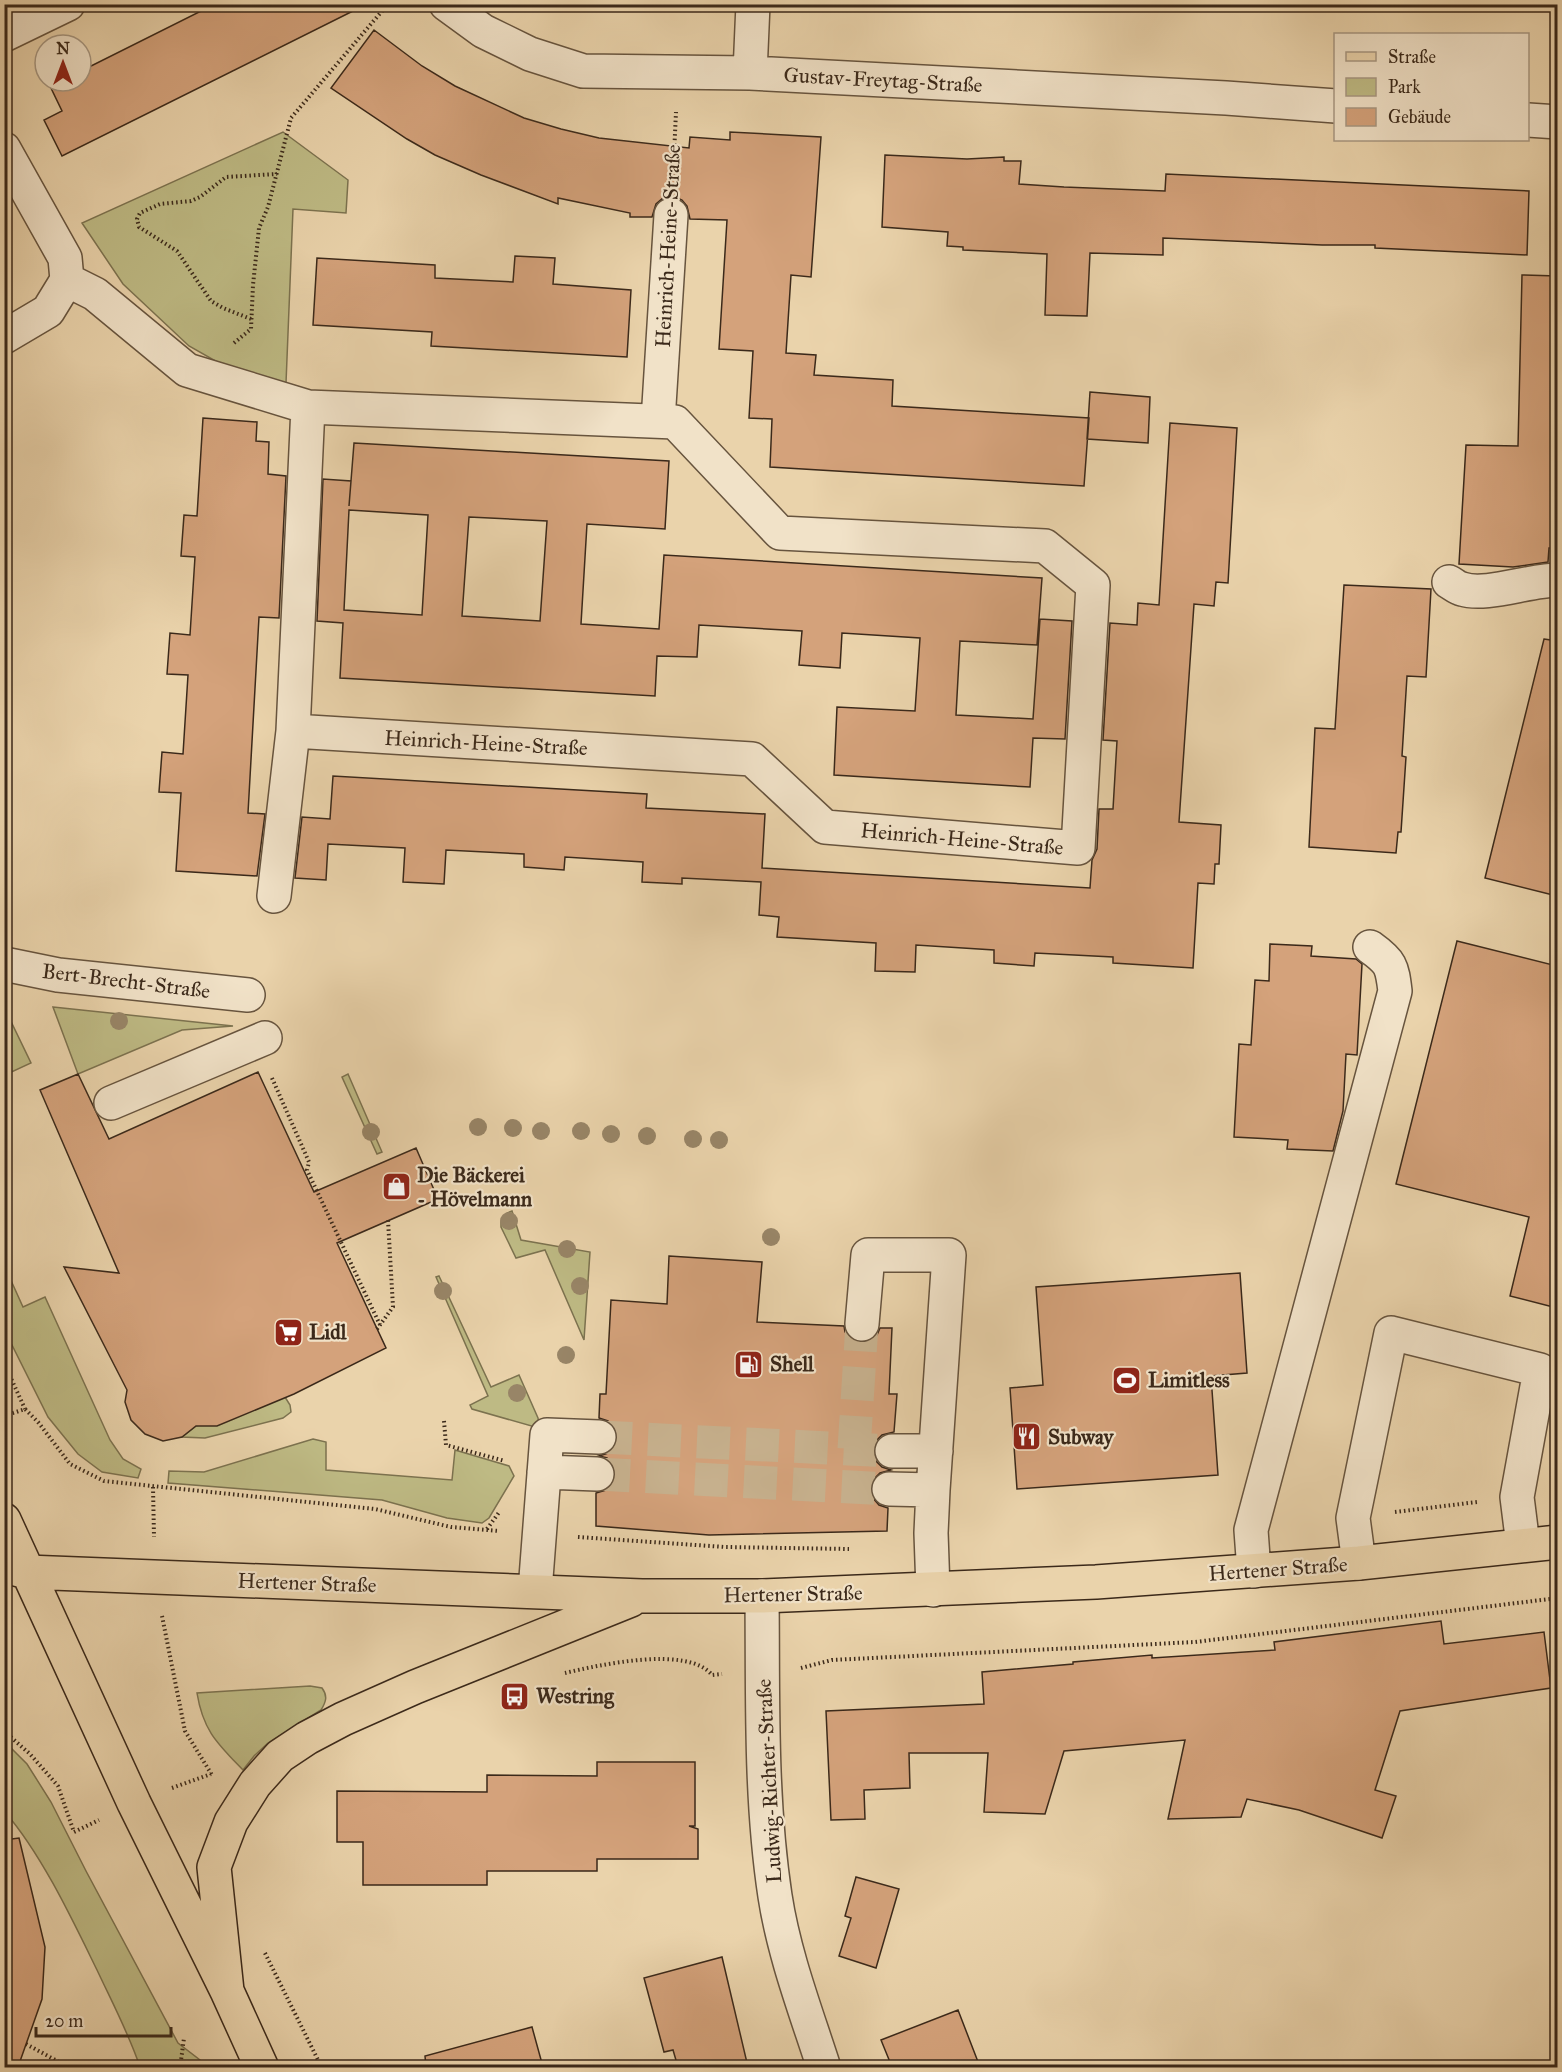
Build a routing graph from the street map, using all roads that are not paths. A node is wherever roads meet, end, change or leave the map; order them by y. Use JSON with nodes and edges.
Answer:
{"nodes":[{"id":1,"x":68,"y":4,"type":"edge"},
{"id":2,"x":446,"y":4,"type":"edge"},
{"id":3,"x":753,"y":4,"type":"edge"},
{"id":4,"x":4,"y":35,"type":"edge"},
{"id":5,"x":750,"y":73,"type":"junction"},
{"id":6,"x":1334,"y":106,"type":"edge"},
{"id":7,"x":1529,"y":120,"type":"edge"},
{"id":8,"x":1557,"y":122,"type":"edge"},
{"id":9,"x":4,"y":149,"type":"edge"},
{"id":10,"x":671,"y":215,"type":"road end"},
{"id":11,"x":67,"y":279,"type":"junction"},
{"id":12,"x":4,"y":337,"type":"edge"},
{"id":13,"x":308,"y":407,"type":"junction"},
{"id":14,"x":658,"y":421,"type":"junction"},
{"id":15,"x":1557,"y":580,"type":"edge"},
{"id":16,"x":1449,"y":582,"type":"dead end"},
{"id":17,"x":293,"y":731,"type":"junction"},
{"id":18,"x":274,"y":896,"type":"dead end"},
{"id":19,"x":1370,"y":947,"type":"dead end"},
{"id":20,"x":4,"y":964,"type":"edge"},
{"id":21,"x":248,"y":995,"type":"dead end"},
{"id":22,"x":265,"y":1038,"type":"dead end"},
{"id":23,"x":111,"y":1103,"type":"dead end"},
{"id":24,"x":862,"y":1324,"type":"tunnel mouth"},
{"id":25,"x":599,"y":1437,"type":"tunnel mouth"},
{"id":26,"x":892,"y":1451,"type":"tunnel mouth"},
{"id":27,"x":936,"y":1451,"type":"junction"},
{"id":28,"x":544,"y":1472,"type":"junction"},
{"id":29,"x":597,"y":1474,"type":"tunnel mouth"},
{"id":30,"x":889,"y":1489,"type":"tunnel mouth"},
{"id":31,"x":933,"y":1490,"type":"junction"},
{"id":32,"x":4,"y":1520,"type":"edge"},
{"id":33,"x":1557,"y":1542,"type":"edge"},
{"id":34,"x":1524,"y":1545,"type":"junction"},
{"id":35,"x":1359,"y":1563,"type":"junction"},
{"id":36,"x":1254,"y":1571,"type":"junction"},
{"id":37,"x":12,"y":1573,"type":"edge"},
{"id":38,"x":933,"y":1590,"type":"junction"},
{"id":39,"x":535,"y":1591,"type":"junction"},
{"id":40,"x":642,"y":1596,"type":"junction"},
{"id":41,"x":762,"y":1596,"type":"junction"},
{"id":42,"x":227,"y":1991,"type":"junction"},
{"id":43,"x":262,"y":2067,"type":"edge"},
{"id":44,"x":824,"y":2067,"type":"edge"}],
"edges":[{"from":1,"to":4,"type":"street"},
{"from":2,"to":5,"type":"street","name":"Gustav-Freytag-Straße"},
{"from":3,"to":5,"type":"street"},
{"from":5,"to":6,"type":"street","name":"Gustav-Freytag-Straße"},
{"from":7,"to":8,"type":"street"},
{"from":9,"to":11,"type":"street"},
{"from":10,"to":14,"type":"street","name":"Heinrich-Heine-Straße"},
{"from":11,"to":12,"type":"street"},
{"from":11,"to":13,"type":"street","name":"Heinrich-Heine-Straße"},
{"from":13,"to":14,"type":"street","name":"Heinrich-Heine-Straße"},
{"from":13,"to":17,"type":"street"},
{"from":14,"to":17,"type":"street","name":"Heinrich-Heine-Straße"},
{"from":15,"to":16,"type":"street"},
{"from":17,"to":18,"type":"street"},
{"from":19,"to":36,"type":"street"},
{"from":20,"to":21,"type":"street","name":"Bert-Brecht-Straße"},
{"from":22,"to":23,"type":"street"},
{"from":24,"to":27,"type":"street"},
{"from":25,"to":28,"type":"street"},
{"from":26,"to":27,"type":"street"},
{"from":27,"to":31,"type":"street"},
{"from":28,"to":29,"type":"street"},
{"from":28,"to":39,"type":"street"},
{"from":30,"to":31,"type":"street"},
{"from":31,"to":38,"type":"street"},
{"from":32,"to":37,"type":"main road"},
{"from":33,"to":34,"type":"main road","name":"Hertener Straße"},
{"from":34,"to":35,"type":"main road","name":"Hertener Straße"},
{"from":34,"to":35,"type":"street"},
{"from":35,"to":36,"type":"main road","name":"Hertener Straße"},
{"from":36,"to":38,"type":"main road","name":"Hertener Straße"},
{"from":37,"to":39,"type":"main road","name":"Hertener Straße"},
{"from":37,"to":42,"type":"main road"},
{"from":38,"to":41,"type":"main road","name":"Hertener Straße"},
{"from":39,"to":40,"type":"main road","name":"Hertener Straße"},
{"from":40,"to":41,"type":"main road","name":"Hertener Straße"},
{"from":40,"to":42,"type":"main road"},
{"from":41,"to":44,"type":"street","name":"Ludwig-Richter-Straße"},
{"from":42,"to":43,"type":"main road"}]}
